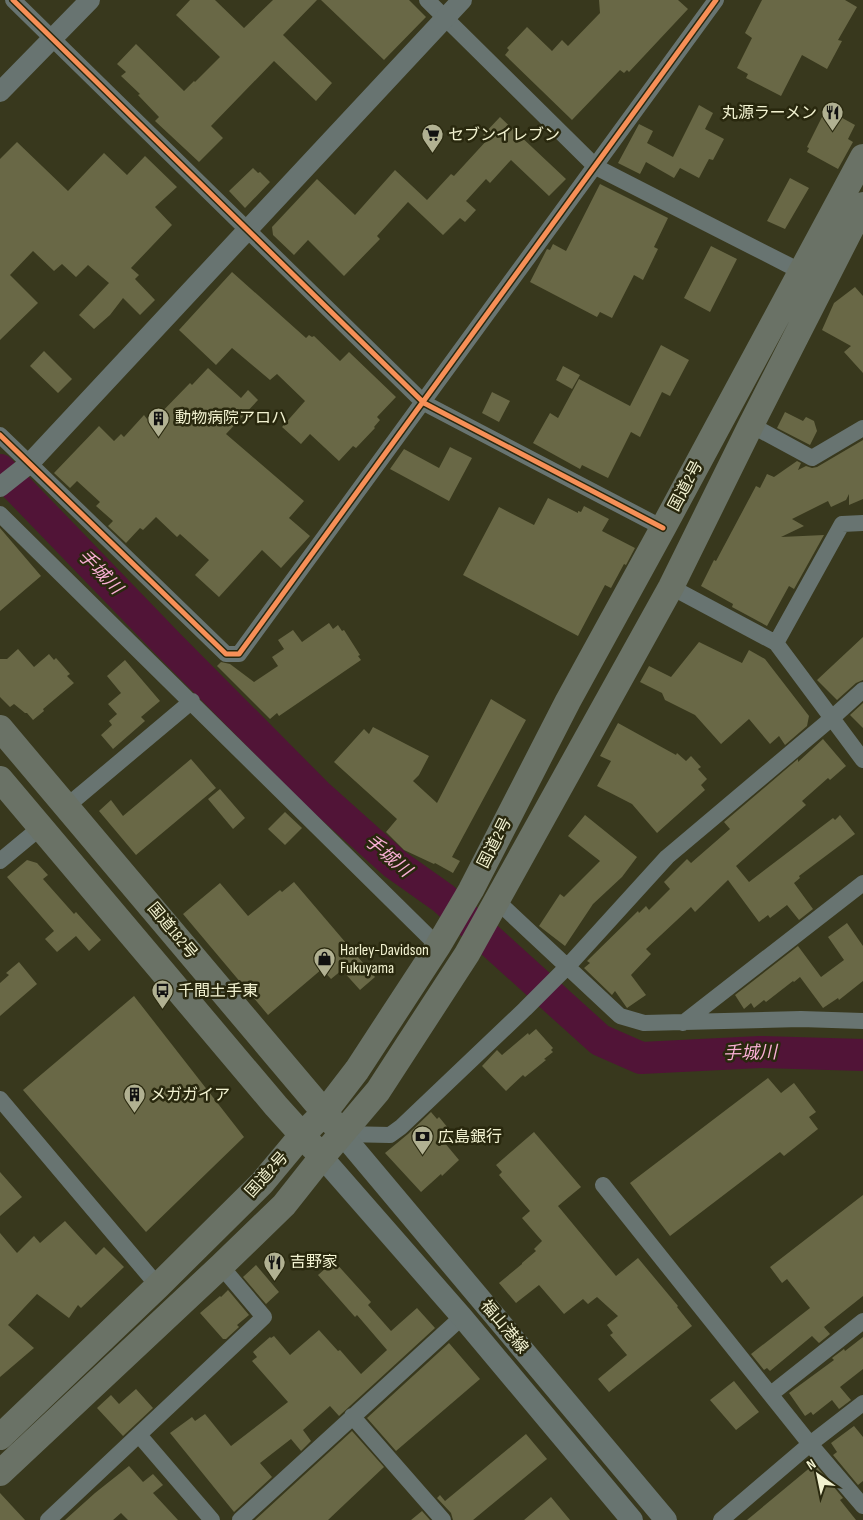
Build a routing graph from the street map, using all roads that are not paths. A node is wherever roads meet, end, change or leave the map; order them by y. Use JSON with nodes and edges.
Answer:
{"nodes":[{"id":1,"x":13,"y":0,"type":"edge"},
{"id":2,"x":90,"y":0,"type":"edge"},
{"id":3,"x":427,"y":0,"type":"edge"},
{"id":4,"x":462,"y":0,"type":"edge"},
{"id":5,"x":716,"y":0,"type":"edge"},
{"id":6,"x":446,"y":18,"type":"junction"},
{"id":7,"x":53,"y":38,"type":"junction"},
{"id":8,"x":0,"y":92,"type":"edge"},
{"id":9,"x":863,"y":157,"type":"edge"},
{"id":10,"x":596,"y":167,"type":"junction"},
{"id":11,"x":863,"y":205,"type":"edge"},
{"id":12,"x":247,"y":230,"type":"junction"},
{"id":13,"x":802,"y":272,"type":"junction"},
{"id":14,"x":424,"y":403,"type":"junction"},
{"id":15,"x":751,"y":425,"type":"junction"},
{"id":16,"x":863,"y":428,"type":"edge"},
{"id":17,"x":0,"y":435,"type":"edge"},
{"id":18,"x":26,"y":467,"type":"junction"},
{"id":19,"x":0,"y":487,"type":"edge"},
{"id":20,"x":0,"y":514,"type":"edge"},
{"id":21,"x":863,"y":523,"type":"edge"},
{"id":22,"x":664,"y":528,"type":"junction"},
{"id":23,"x":671,"y":588,"type":"junction"},
{"id":24,"x":776,"y":643,"type":"junction"},
{"id":25,"x":863,"y":690,"type":"edge"},
{"id":26,"x":192,"y":701,"type":"junction"},
{"id":27,"x":832,"y":718,"type":"junction"},
{"id":28,"x":0,"y":728,"type":"edge"},
{"id":29,"x":863,"y":760,"type":"edge"},
{"id":30,"x":0,"y":779,"type":"edge"},
{"id":31,"x":67,"y":806,"type":"junction"},
{"id":32,"x":41,"y":827,"type":"junction"},
{"id":33,"x":0,"y":861,"type":"edge"},
{"id":34,"x":863,"y":884,"type":"edge"},
{"id":35,"x":494,"y":905,"type":"junction"},
{"id":36,"x":441,"y":941,"type":"junction"},
{"id":37,"x":564,"y":970,"type":"junction"},
{"id":38,"x":863,"y":1021,"type":"edge"},
{"id":39,"x":683,"y":1022,"type":"junction"},
{"id":40,"x":0,"y":1100,"type":"edge"},
{"id":41,"x":324,"y":1113,"type":"junction"},
{"id":42,"x":302,"y":1134,"type":"junction"},
{"id":43,"x":342,"y":1134,"type":"junction"},
{"id":44,"x":322,"y":1157,"type":"junction"},
{"id":45,"x":603,"y":1185,"type":"dead end"},
{"id":46,"x":221,"y":1266,"type":"junction"},
{"id":47,"x":158,"y":1286,"type":"junction"},
{"id":48,"x":462,"y":1317,"type":"junction"},
{"id":49,"x":863,"y":1321,"type":"edge"},
{"id":50,"x":770,"y":1394,"type":"junction"},
{"id":51,"x":863,"y":1403,"type":"edge"},
{"id":52,"x":352,"y":1416,"type":"junction"},
{"id":53,"x":2,"y":1430,"type":"edge"},
{"id":54,"x":139,"y":1435,"type":"junction"},
{"id":55,"x":810,"y":1444,"type":"junction"},
{"id":56,"x":0,"y":1473,"type":"edge"},
{"id":57,"x":863,"y":1506,"type":"edge"},
{"id":58,"x":48,"y":1520,"type":"edge"},
{"id":59,"x":212,"y":1520,"type":"edge"},
{"id":60,"x":240,"y":1520,"type":"edge"},
{"id":61,"x":443,"y":1520,"type":"edge"},
{"id":62,"x":632,"y":1520,"type":"edge"},
{"id":63,"x":666,"y":1520,"type":"edge"},
{"id":64,"x":721,"y":1520,"type":"edge"}],
"edges":[{"from":1,"to":7,"type":"street"},
{"from":2,"to":7,"type":"street"},
{"from":3,"to":6,"type":"street"},
{"from":4,"to":6,"type":"street"},
{"from":5,"to":10,"type":"street"},
{"from":6,"to":10,"type":"street"},
{"from":6,"to":12,"type":"street"},
{"from":7,"to":8,"type":"street"},
{"from":7,"to":12,"type":"street"},
{"from":9,"to":13,"type":"highway","name":"国道2号"},
{"from":10,"to":13,"type":"street"},
{"from":10,"to":14,"type":"street"},
{"from":11,"to":15,"type":"highway","name":"国道2号"},
{"from":12,"to":14,"type":"street"},
{"from":12,"to":18,"type":"street"},
{"from":13,"to":22,"type":"highway","name":"国道2号"},
{"from":14,"to":18,"type":"street"},
{"from":14,"to":22,"type":"street"},
{"from":15,"to":16,"type":"street"},
{"from":15,"to":23,"type":"highway","name":"国道2号"},
{"from":17,"to":18,"type":"street"},
{"from":18,"to":19,"type":"street"},
{"from":20,"to":26,"type":"street"},
{"from":21,"to":24,"type":"street"},
{"from":22,"to":36,"type":"highway","name":"国道2号"},
{"from":23,"to":24,"type":"street"},
{"from":23,"to":35,"type":"highway","name":"国道2号"},
{"from":24,"to":27,"type":"street"},
{"from":25,"to":27,"type":"street"},
{"from":26,"to":31,"type":"street"},
{"from":26,"to":36,"type":"street"},
{"from":27,"to":29,"type":"street"},
{"from":27,"to":37,"type":"street"},
{"from":28,"to":31,"type":"highway","name":"国道182号"},
{"from":30,"to":32,"type":"highway","name":"国道182号"},
{"from":31,"to":41,"type":"highway","name":"国道182号"},
{"from":32,"to":33,"type":"street"},
{"from":32,"to":42,"type":"highway","name":"国道182号"},
{"from":34,"to":39,"type":"street"},
{"from":35,"to":37,"type":"street"},
{"from":35,"to":43,"type":"highway","name":"国道2号"},
{"from":36,"to":41,"type":"highway","name":"国道2号"},
{"from":37,"to":39,"type":"street"},
{"from":37,"to":43,"type":"street"},
{"from":38,"to":39,"type":"street"},
{"from":40,"to":47,"type":"street"},
{"from":41,"to":42,"type":"highway","name":"国道2号"},
{"from":41,"to":43,"type":"highway","name":"国道182号"},
{"from":42,"to":44,"type":"highway","name":"国道182号"},
{"from":42,"to":47,"type":"highway","name":"国道2号"},
{"from":43,"to":44,"type":"highway","name":"国道2号"},
{"from":43,"to":63,"type":"main road","name":"福山港線"},
{"from":44,"to":46,"type":"highway","name":"国道2号"},
{"from":44,"to":48,"type":"main road","name":"福山港線"},
{"from":45,"to":50,"type":"street"},
{"from":46,"to":54,"type":"street"},
{"from":46,"to":56,"type":"highway","name":"国道2号"},
{"from":47,"to":53,"type":"highway","name":"国道2号"},
{"from":48,"to":52,"type":"street"},
{"from":48,"to":62,"type":"main road","name":"福山港線"},
{"from":49,"to":50,"type":"street"},
{"from":50,"to":55,"type":"street"},
{"from":51,"to":55,"type":"street"},
{"from":52,"to":60,"type":"street"},
{"from":52,"to":61,"type":"street"},
{"from":54,"to":58,"type":"street"},
{"from":54,"to":59,"type":"street"},
{"from":55,"to":57,"type":"street"},
{"from":55,"to":64,"type":"street"}]}
